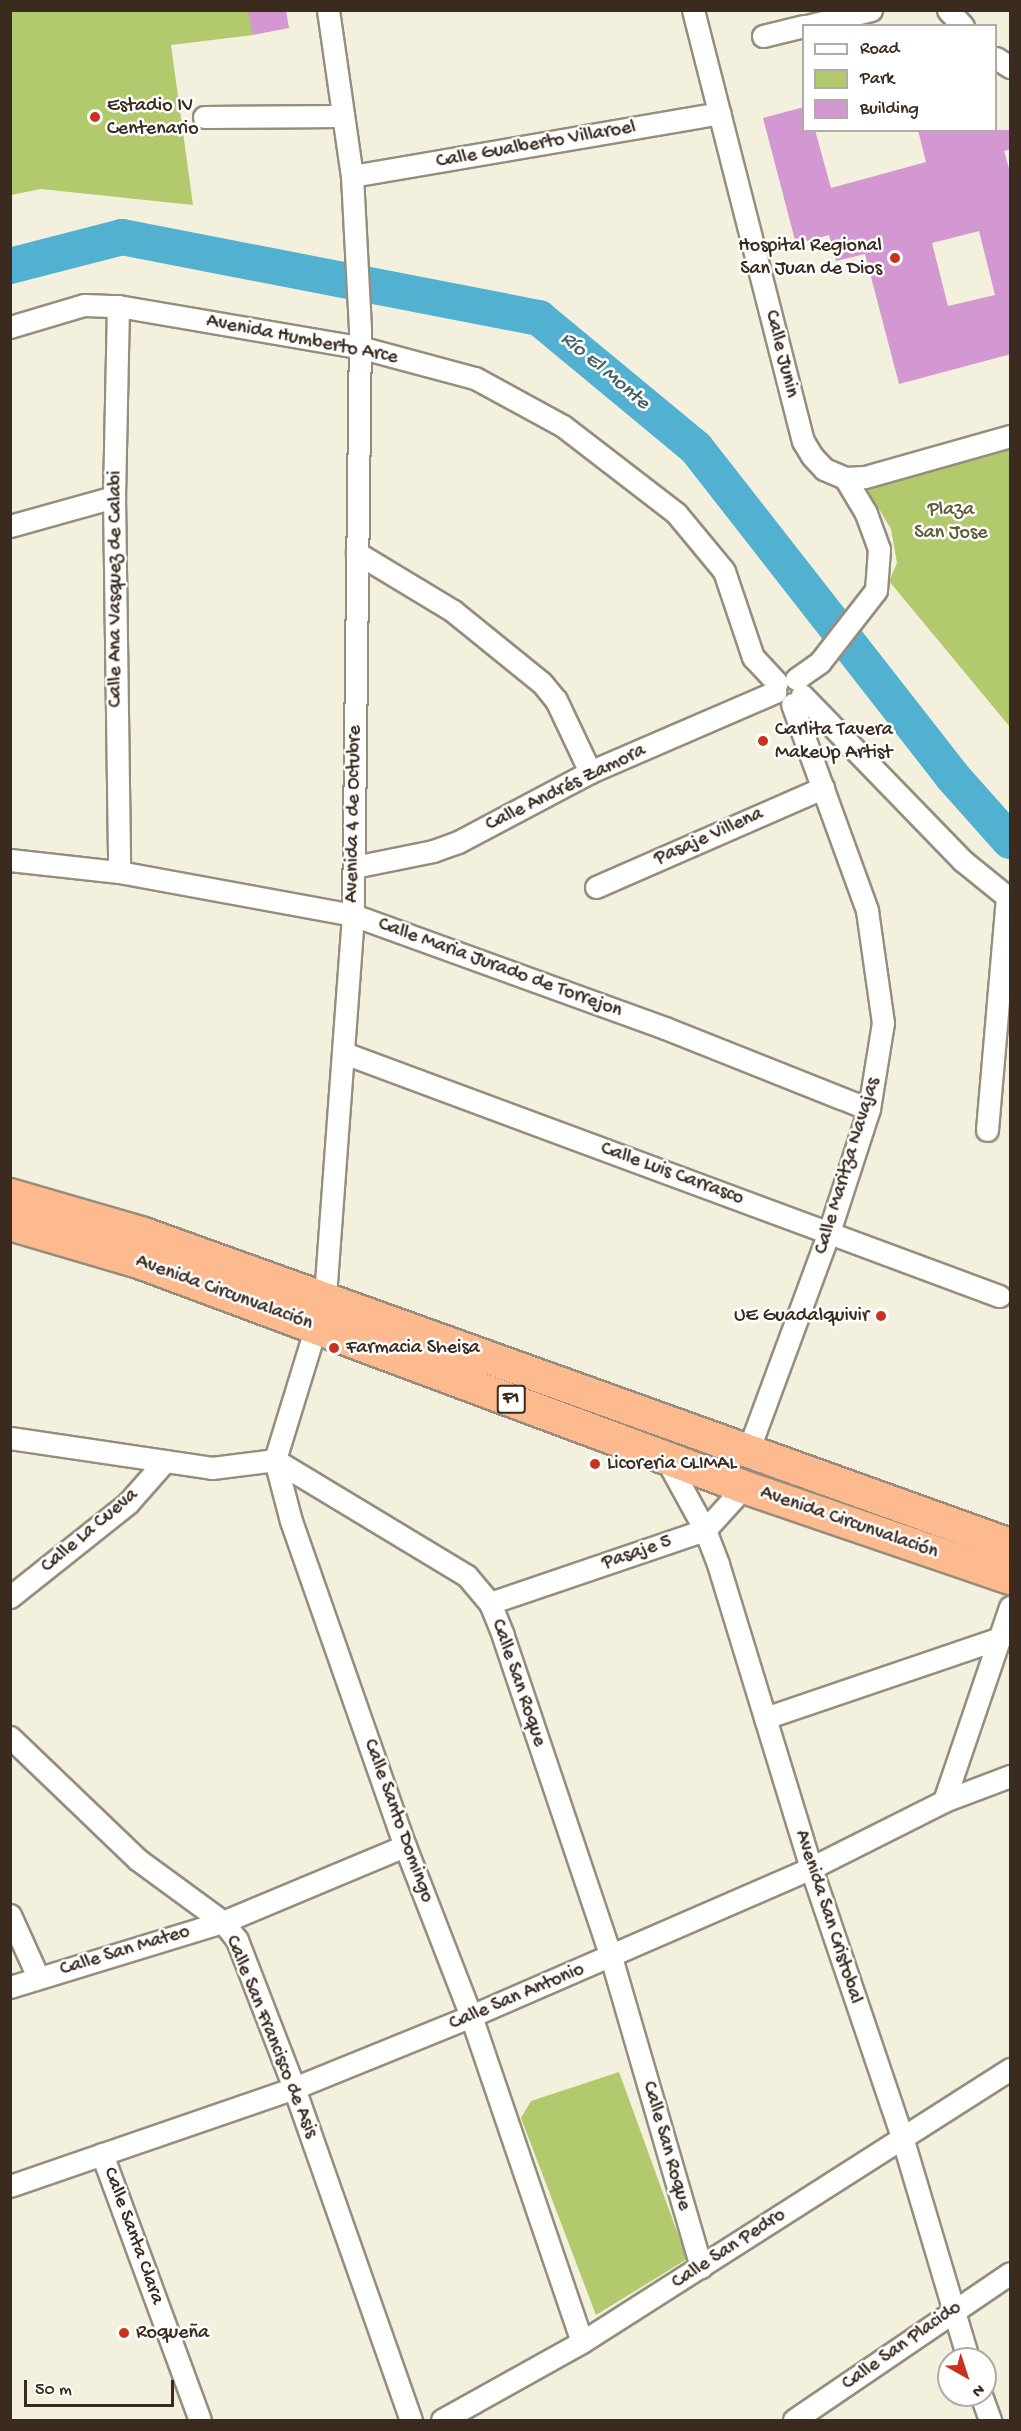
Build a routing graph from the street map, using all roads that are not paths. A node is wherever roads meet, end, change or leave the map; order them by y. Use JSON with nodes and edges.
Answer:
{"nodes":[{"id":1,"x":328,"y":10,"type":"edge"},
{"id":2,"x":693,"y":10,"type":"edge"},
{"id":3,"x":871,"y":10,"type":"edge"},
{"id":4,"x":948,"y":10,"type":"edge"},
{"id":5,"x":813,"y":24,"type":"edge"},
{"id":6,"x":961,"y":24,"type":"edge"},
{"id":7,"x":802,"y":27,"type":"edge"},
{"id":8,"x":763,"y":36,"type":"dead end"},
{"id":9,"x":997,"y":59,"type":"edge"},
{"id":10,"x":1011,"y":68,"type":"edge"},
{"id":11,"x":720,"y":113,"type":"junction"},
{"id":12,"x":343,"y":116,"type":"junction"},
{"id":13,"x":204,"y":117,"type":"dead end"},
{"id":14,"x":352,"y":176,"type":"junction"},
{"id":15,"x":118,"y":306,"type":"junction"},
{"id":16,"x":10,"y":327,"type":"edge"},
{"id":17,"x":359,"y":339,"type":"junction"},
{"id":18,"x":1011,"y":436,"type":"edge"},
{"id":19,"x":845,"y":478,"type":"junction"},
{"id":20,"x":114,"y":497,"type":"junction"},
{"id":21,"x":10,"y":525,"type":"edge"},
{"id":22,"x":357,"y":553,"type":"junction"},
{"id":23,"x":788,"y":691,"type":"junction"},
{"id":24,"x":590,"y":772,"type":"junction"},
{"id":25,"x":823,"y":788,"type":"junction"},
{"id":26,"x":10,"y":860,"type":"edge"},
{"id":27,"x":354,"y":867,"type":"junction"},
{"id":28,"x":119,"y":872,"type":"junction"},
{"id":29,"x":596,"y":887,"type":"dead end"},
{"id":30,"x":1009,"y":899,"type":"edge"},
{"id":31,"x":353,"y":915,"type":"junction"},
{"id":32,"x":344,"y":1053,"type":"junction"},
{"id":33,"x":868,"y":1110,"type":"junction"},
{"id":34,"x":987,"y":1130,"type":"dead end"},
{"id":35,"x":10,"y":1195,"type":"edge"},
{"id":36,"x":10,"y":1224,"type":"edge"},
{"id":37,"x":829,"y":1232,"type":"junction"},
{"id":38,"x":999,"y":1296,"type":"dead end"},
{"id":39,"x":321,"y":1312,"type":"junction"},
{"id":40,"x":10,"y":1438,"type":"edge"},
{"id":41,"x":748,"y":1450,"type":"junction"},
{"id":42,"x":665,"y":1457,"type":"junction"},
{"id":43,"x":275,"y":1460,"type":"junction"},
{"id":44,"x":165,"y":1461,"type":"junction"},
{"id":45,"x":744,"y":1486,"type":"junction"},
{"id":46,"x":705,"y":1530,"type":"junction"},
{"id":47,"x":1011,"y":1545,"type":"edge"},
{"id":48,"x":1011,"y":1578,"type":"edge"},
{"id":49,"x":10,"y":1597,"type":"edge"},
{"id":50,"x":490,"y":1603,"type":"junction"},
{"id":51,"x":1011,"y":1607,"type":"edge"},
{"id":52,"x":1000,"y":1638,"type":"junction"},
{"id":53,"x":765,"y":1718,"type":"junction"},
{"id":54,"x":10,"y":1737,"type":"edge"},
{"id":55,"x":1011,"y":1776,"type":"edge"},
{"id":56,"x":944,"y":1801,"type":"junction"},
{"id":57,"x":405,"y":1846,"type":"junction"},
{"id":58,"x":811,"y":1868,"type":"junction"},
{"id":59,"x":10,"y":1915,"type":"edge"},
{"id":60,"x":223,"y":1922,"type":"junction"},
{"id":61,"x":611,"y":1957,"type":"junction"},
{"id":62,"x":38,"y":1977,"type":"junction"},
{"id":63,"x":10,"y":1987,"type":"edge"},
{"id":64,"x":471,"y":2016,"type":"junction"},
{"id":65,"x":1011,"y":2068,"type":"edge"},
{"id":66,"x":294,"y":2088,"type":"junction"},
{"id":67,"x":902,"y":2136,"type":"junction"},
{"id":68,"x":102,"y":2154,"type":"junction"},
{"id":69,"x":10,"y":2186,"type":"edge"},
{"id":70,"x":701,"y":2267,"type":"junction"},
{"id":71,"x":1011,"y":2273,"type":"edge"},
{"id":72,"x":952,"y":2311,"type":"junction"},
{"id":73,"x":582,"y":2342,"type":"junction"},
{"id":74,"x":964,"y":2347,"type":"edge"},
{"id":75,"x":200,"y":2421,"type":"edge"},
{"id":76,"x":411,"y":2421,"type":"edge"},
{"id":77,"x":442,"y":2421,"type":"edge"},
{"id":78,"x":794,"y":2421,"type":"edge"}],
"edges":[{"from":1,"to":12,"type":"street","name":"Avenida 4 de Octubre"},
{"from":2,"to":11,"type":"street","name":"Calle Junin"},
{"from":3,"to":5,"type":"street"},
{"from":4,"to":6,"type":"street"},
{"from":7,"to":8,"type":"street"},
{"from":9,"to":10,"type":"street"},
{"from":11,"to":14,"type":"street","name":"Calle Gualberto Villaroel"},
{"from":11,"to":19,"type":"street","name":"Calle Junin"},
{"from":12,"to":13,"type":"street"},
{"from":12,"to":14,"type":"street","name":"Avenida 4 de Octubre"},
{"from":14,"to":17,"type":"street","name":"Avenida 4 de Octubre"},
{"from":15,"to":16,"type":"street","name":"Avenida Humberto Arce"},
{"from":15,"to":17,"type":"street","name":"Avenida Humberto Arce"},
{"from":15,"to":20,"type":"street","name":"Calle Ana Vasquez de Calabi"},
{"from":17,"to":22,"type":"street","name":"Avenida 4 de Octubre"},
{"from":17,"to":23,"type":"street","name":"Avenida Humberto Arce"},
{"from":18,"to":19,"type":"street"},
{"from":19,"to":23,"type":"street","name":"Calle Andrés Zamora"},
{"from":20,"to":21,"type":"street"},
{"from":20,"to":28,"type":"street","name":"Calle Ana Vasquez de Calabi"},
{"from":22,"to":24,"type":"street"},
{"from":22,"to":27,"type":"street","name":"Avenida 4 de Octubre"},
{"from":23,"to":24,"type":"street","name":"Calle Andrés Zamora"},
{"from":23,"to":25,"type":"street","name":"Calle Maritza Navajas"},
{"from":23,"to":30,"type":"street","name":"Avenida Humberto Arce"},
{"from":24,"to":27,"type":"street","name":"Calle Andrés Zamora"},
{"from":25,"to":29,"type":"street","name":"Pasaje Villena"},
{"from":25,"to":33,"type":"street","name":"Calle Maritza Navajas"},
{"from":26,"to":28,"type":"street","name":"Calle Maria Jurado de Torrejon"},
{"from":27,"to":31,"type":"street","name":"Avenida 4 de Octubre"},
{"from":28,"to":31,"type":"street","name":"Calle Maria Jurado de Torrejon"},
{"from":30,"to":34,"type":"street"},
{"from":31,"to":32,"type":"street","name":"Avenida 4 de Octubre"},
{"from":31,"to":33,"type":"street","name":"Calle Maria Jurado de Torrejon"},
{"from":32,"to":37,"type":"street","name":"Calle Luis Carrasco"},
{"from":32,"to":39,"type":"street","name":"Avenida 4 de Octubre"},
{"from":33,"to":37,"type":"street","name":"Calle Maritza Navajas"},
{"from":35,"to":39,"type":"highway","name":"Avenida Circunvalación","number":"F1"},
{"from":36,"to":39,"type":"highway","name":"Avenida Circunvalación","number":"F1"},
{"from":37,"to":38,"type":"street","name":"Calle Luis Carrasco"},
{"from":37,"to":41,"type":"street","name":"Calle Maritza Navajas"},
{"from":39,"to":41,"type":"highway","name":"Avenida Circunvalación","number":"F1"},
{"from":39,"to":42,"type":"highway","name":"Avenida Circunvalación","number":"F1"},
{"from":39,"to":43,"type":"street","name":"Calle Santo Domingo"},
{"from":40,"to":44,"type":"street"},
{"from":41,"to":47,"type":"highway","name":"Avenida Circunvalación","number":"F1"},
{"from":42,"to":45,"type":"highway","name":"Avenida Circunvalación","number":"F1"},
{"from":42,"to":46,"type":"street"},
{"from":43,"to":44,"type":"street"},
{"from":43,"to":50,"type":"street","name":"Calle San Roque"},
{"from":43,"to":57,"type":"street","name":"Calle Santo Domingo"},
{"from":44,"to":49,"type":"street","name":"Calle La Cueva"},
{"from":45,"to":46,"type":"street"},
{"from":45,"to":48,"type":"highway","name":"Avenida Circunvalación","number":"F1"},
{"from":46,"to":50,"type":"street","name":"Pasaje 5"},
{"from":46,"to":53,"type":"street","name":"Avenida San Cristobal"},
{"from":50,"to":61,"type":"street","name":"Calle San Roque"},
{"from":51,"to":52,"type":"street"},
{"from":52,"to":53,"type":"street"},
{"from":52,"to":56,"type":"street"},
{"from":53,"to":58,"type":"street","name":"Avenida San Cristobal"},
{"from":54,"to":60,"type":"street","name":"Calle San Francisco de Asis"},
{"from":55,"to":56,"type":"street","name":"Calle San Antonio"},
{"from":56,"to":58,"type":"street","name":"Calle San Antonio"},
{"from":57,"to":60,"type":"street","name":"Calle San Mateo"},
{"from":57,"to":64,"type":"street","name":"Calle Santo Domingo"},
{"from":58,"to":61,"type":"street","name":"Calle San Antonio"},
{"from":58,"to":67,"type":"street","name":"Avenida San Cristobal"},
{"from":59,"to":62,"type":"street"},
{"from":60,"to":62,"type":"street","name":"Calle San Mateo"},
{"from":60,"to":66,"type":"street","name":"Calle San Francisco de Asis"},
{"from":61,"to":64,"type":"street","name":"Calle San Antonio"},
{"from":61,"to":70,"type":"street","name":"Calle San Roque"},
{"from":62,"to":63,"type":"street","name":"Calle San Mateo"},
{"from":64,"to":66,"type":"street","name":"Calle San Antonio"},
{"from":64,"to":73,"type":"street","name":"Calle Santo Domingo"},
{"from":65,"to":67,"type":"street","name":"Calle San Pedro"},
{"from":66,"to":68,"type":"street","name":"Calle San Antonio"},
{"from":66,"to":76,"type":"street","name":"Calle San Francisco de Asis"},
{"from":67,"to":70,"type":"street","name":"Calle San Pedro"},
{"from":67,"to":72,"type":"street","name":"Avenida San Cristobal"},
{"from":68,"to":69,"type":"street","name":"Calle San Antonio"},
{"from":68,"to":75,"type":"street","name":"Calle Santa Clara"},
{"from":70,"to":73,"type":"street","name":"Calle San Pedro"},
{"from":71,"to":72,"type":"street","name":"Calle San Placido"},
{"from":72,"to":74,"type":"street","name":"Avenida San Cristobal"},
{"from":72,"to":78,"type":"street","name":"Calle San Placido"},
{"from":73,"to":77,"type":"street","name":"Calle San Pedro"}]}
